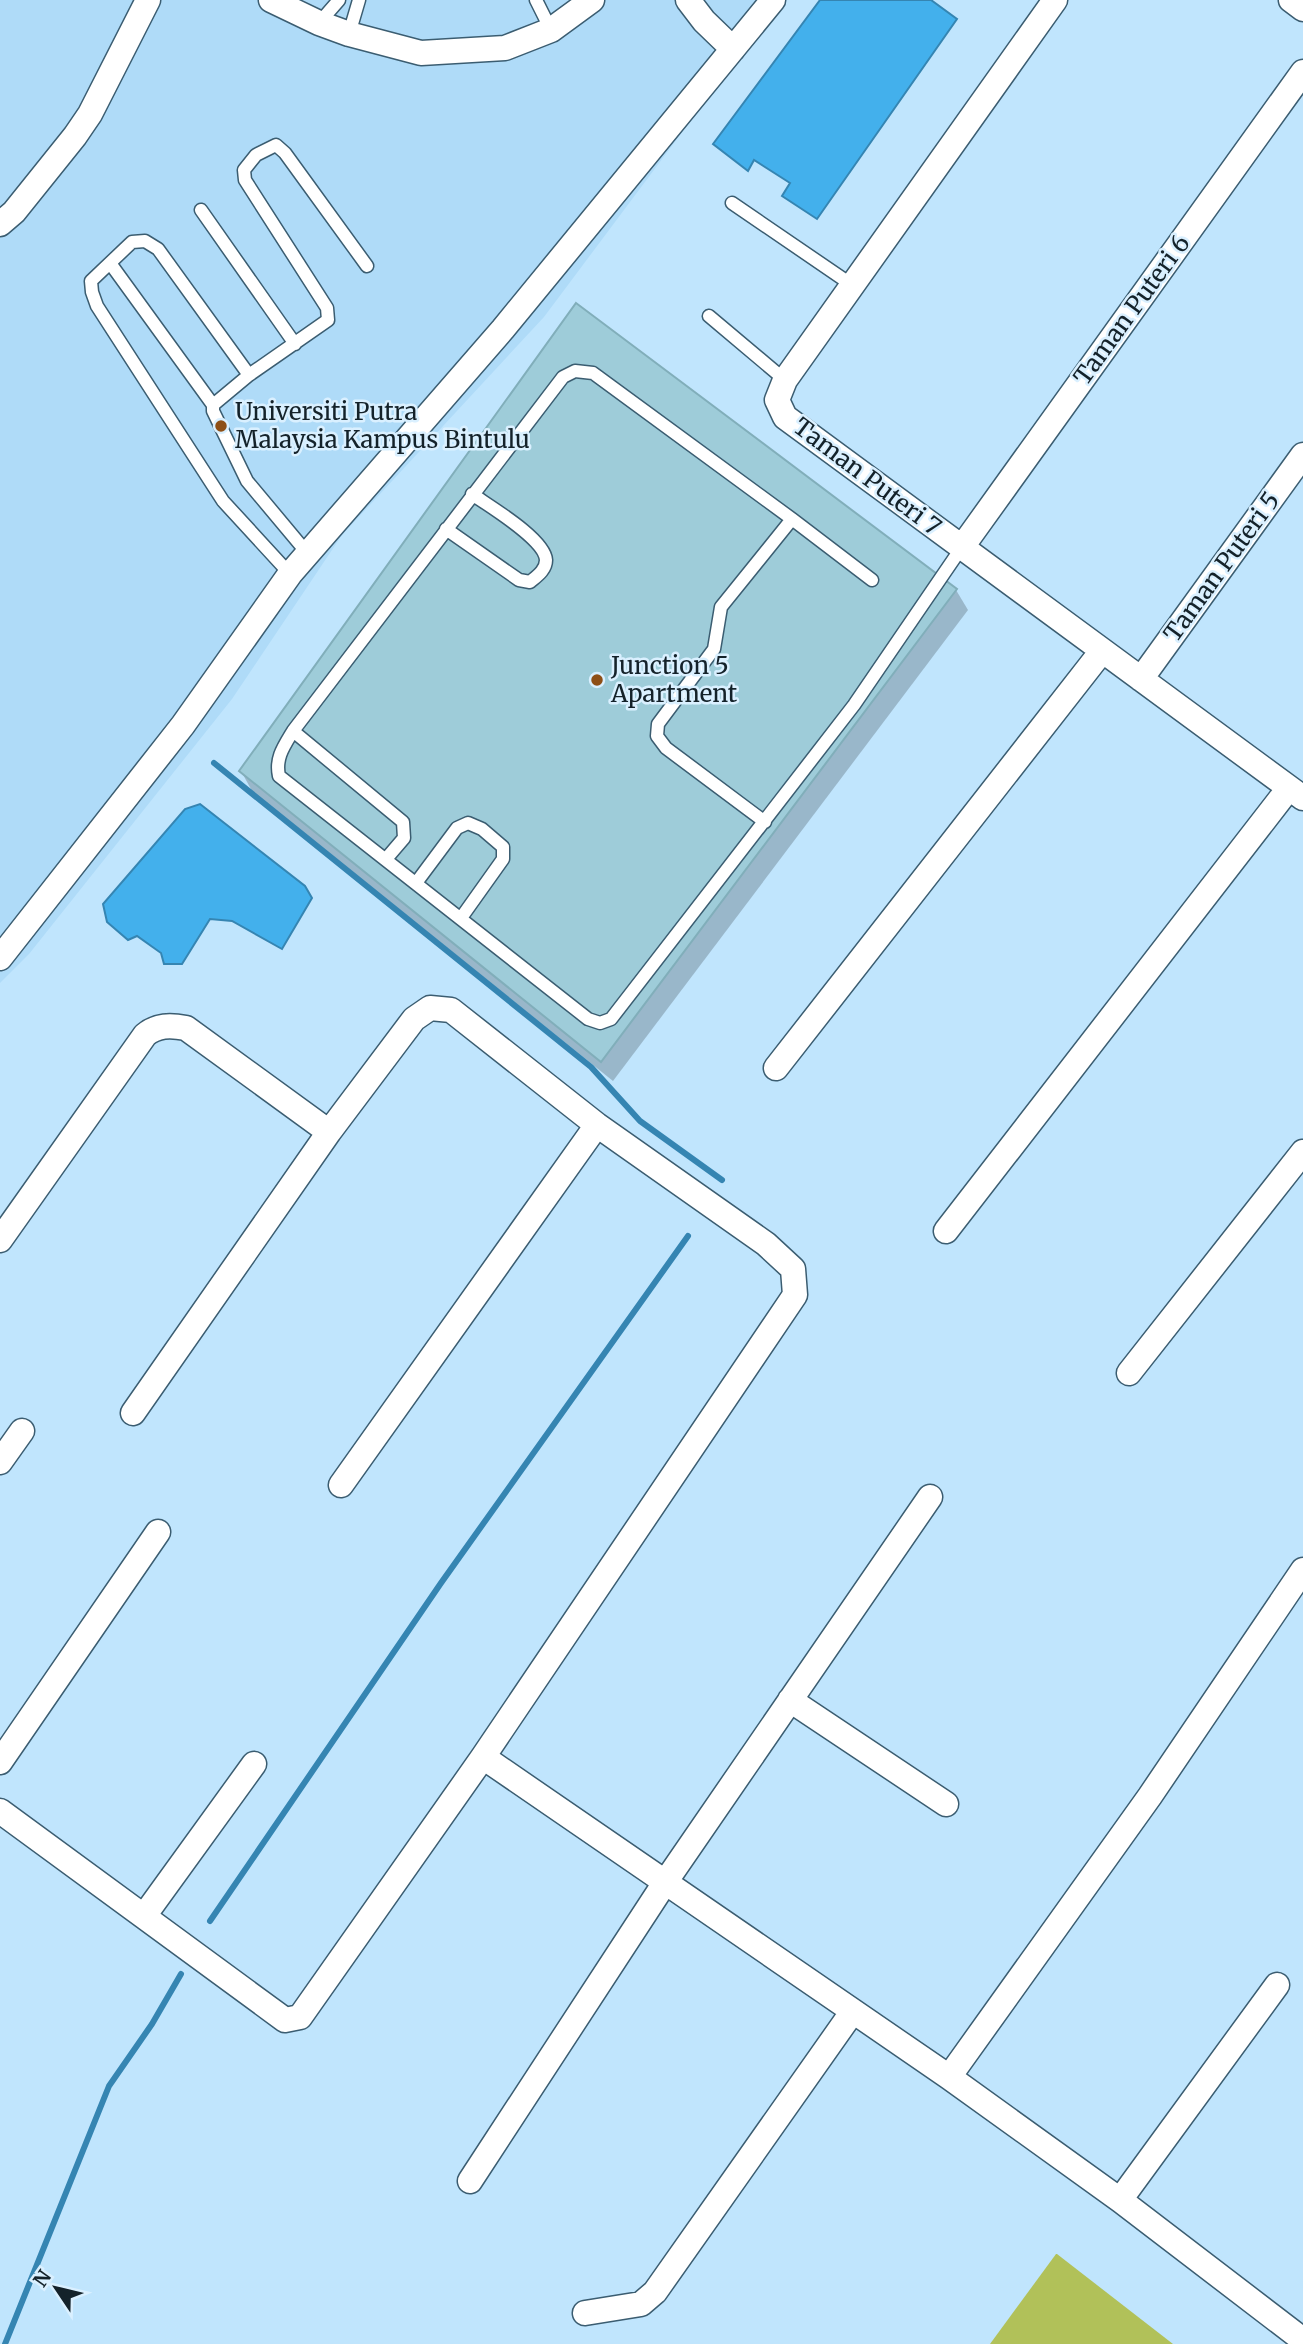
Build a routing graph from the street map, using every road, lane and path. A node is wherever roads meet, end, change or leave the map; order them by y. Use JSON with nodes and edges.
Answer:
{"nodes":[{"id":1,"x":148,"y":0,"type":"edge"},
{"id":2,"x":271,"y":0,"type":"edge"},
{"id":3,"x":339,"y":0,"type":"edge"},
{"id":4,"x":359,"y":0,"type":"edge"},
{"id":5,"x":536,"y":0,"type":"edge"},
{"id":6,"x":592,"y":0,"type":"edge"},
{"id":7,"x":688,"y":0,"type":"edge"},
{"id":8,"x":773,"y":0,"type":"edge"},
{"id":9,"x":1055,"y":0,"type":"edge"},
{"id":10,"x":1291,"y":0,"type":"edge"},
{"id":11,"x":1303,"y":9,"type":"edge"},
{"id":12,"x":319,"y":23,"type":"junction"},
{"id":13,"x":551,"y":30,"type":"junction"},
{"id":14,"x":349,"y":34,"type":"junction"},
{"id":15,"x":733,"y":49,"type":"junction"},
{"id":16,"x":1303,"y":72,"type":"edge"},
{"id":17,"x":732,"y":203,"type":"dead end"},
{"id":18,"x":201,"y":209,"type":"dead end"},
{"id":19,"x":0,"y":224,"type":"edge"},
{"id":20,"x":110,"y":263,"type":"junction"},
{"id":21,"x":367,"y":267,"type":"dead end"},
{"id":22,"x":852,"y":285,"type":"junction"},
{"id":23,"x":709,"y":316,"type":"dead end"},
{"id":24,"x":295,"y":344,"type":"junction"},
{"id":25,"x":249,"y":375,"type":"junction"},
{"id":26,"x":785,"y":380,"type":"junction"},
{"id":27,"x":213,"y":404,"type":"junction"},
{"id":28,"x":1303,"y":455,"type":"edge"},
{"id":29,"x":472,"y":494,"type":"junction"},
{"id":30,"x":792,"y":519,"type":"junction"},
{"id":31,"x":446,"y":529,"type":"junction"},
{"id":32,"x":961,"y":547,"type":"junction"},
{"id":33,"x":308,"y":554,"type":"junction"},
{"id":34,"x":290,"y":574,"type":"junction"},
{"id":35,"x":872,"y":580,"type":"dead end"},
{"id":36,"x":1102,"y":651,"type":"junction"},
{"id":37,"x":1141,"y":679,"type":"junction"},
{"id":38,"x":293,"y":731,"type":"junction"},
{"id":39,"x":1296,"y":793,"type":"edge"},
{"id":40,"x":765,"y":822,"type":"junction"},
{"id":41,"x":386,"y":859,"type":"junction"},
{"id":42,"x":416,"y":883,"type":"junction"},
{"id":43,"x":461,"y":918,"type":"junction"},
{"id":44,"x":0,"y":958,"type":"edge"},
{"id":45,"x":776,"y":1068,"type":"dead end"},
{"id":46,"x":597,"y":1125,"type":"junction"},
{"id":47,"x":329,"y":1132,"type":"junction"},
{"id":48,"x":1303,"y":1152,"type":"edge"},
{"id":49,"x":946,"y":1231,"type":"dead end"},
{"id":50,"x":0,"y":1240,"type":"edge"},
{"id":51,"x":1129,"y":1373,"type":"dead end"},
{"id":52,"x":133,"y":1413,"type":"dead end"},
{"id":53,"x":22,"y":1431,"type":"dead end"},
{"id":54,"x":0,"y":1462,"type":"edge"},
{"id":55,"x":341,"y":1485,"type":"dead end"},
{"id":56,"x":930,"y":1497,"type":"dead end"},
{"id":57,"x":158,"y":1532,"type":"dead end"},
{"id":58,"x":1303,"y":1570,"type":"edge"},
{"id":59,"x":790,"y":1700,"type":"junction"},
{"id":60,"x":483,"y":1757,"type":"junction"},
{"id":61,"x":0,"y":1762,"type":"edge"},
{"id":62,"x":254,"y":1764,"type":"dead end"},
{"id":63,"x":946,"y":1804,"type":"dead end"},
{"id":64,"x":0,"y":1811,"type":"edge"},
{"id":65,"x":666,"y":1881,"type":"junction"},
{"id":66,"x":144,"y":1916,"type":"junction"},
{"id":67,"x":1277,"y":1985,"type":"dead end"},
{"id":68,"x":853,"y":2011,"type":"junction"},
{"id":69,"x":949,"y":2077,"type":"junction"},
{"id":70,"x":470,"y":2181,"type":"dead end"},
{"id":71,"x":1119,"y":2200,"type":"junction"},
{"id":72,"x":585,"y":2313,"type":"dead end"},
{"id":73,"x":1299,"y":2328,"type":"edge"}],
"edges":[{"from":1,"to":19,"type":"street"},
{"from":2,"to":12,"type":"street"},
{"from":3,"to":12,"type":"lane"},
{"from":4,"to":14,"type":"lane"},
{"from":5,"to":13,"type":"lane"},
{"from":6,"to":13,"type":"street"},
{"from":7,"to":15,"type":"street"},
{"from":8,"to":15,"type":"street"},
{"from":9,"to":22,"type":"street"},
{"from":10,"to":11,"type":"street"},
{"from":12,"to":14,"type":"street"},
{"from":13,"to":14,"type":"street"},
{"from":15,"to":33,"type":"street"},
{"from":16,"to":32,"type":"street","name":"Taman Puteri 6"},
{"from":17,"to":22,"type":"lane"},
{"from":18,"to":24,"type":"lane"},
{"from":20,"to":25,"type":"lane"},
{"from":20,"to":27,"type":"lane"},
{"from":20,"to":34,"type":"lane"},
{"from":21,"to":24,"type":"lane"},
{"from":22,"to":26,"type":"street"},
{"from":23,"to":26,"type":"lane"},
{"from":24,"to":25,"type":"lane"},
{"from":25,"to":27,"type":"lane"},
{"from":26,"to":32,"type":"street","name":"Taman Puteri 7"},
{"from":27,"to":33,"type":"lane"},
{"from":28,"to":37,"type":"street","name":"Taman Puteri 5"},
{"from":29,"to":30,"type":"lane"},
{"from":29,"to":31,"type":"lane"},
{"from":29,"to":31,"type":"lane"},
{"from":30,"to":35,"type":"lane"},
{"from":30,"to":40,"type":"lane"},
{"from":31,"to":38,"type":"lane"},
{"from":32,"to":36,"type":"street","name":"Taman Puteri 7"},
{"from":32,"to":40,"type":"lane"},
{"from":33,"to":34,"type":"street"},
{"from":34,"to":44,"type":"street"},
{"from":36,"to":37,"type":"street","name":"Taman Puteri 7"},
{"from":36,"to":45,"type":"street"},
{"from":37,"to":39,"type":"street","name":"Taman Puteri 7"},
{"from":38,"to":41,"type":"lane"},
{"from":38,"to":41,"type":"lane"},
{"from":39,"to":49,"type":"street"},
{"from":40,"to":43,"type":"lane"},
{"from":41,"to":42,"type":"lane"},
{"from":42,"to":43,"type":"lane"},
{"from":42,"to":43,"type":"lane"},
{"from":46,"to":47,"type":"street"},
{"from":46,"to":55,"type":"street"},
{"from":46,"to":60,"type":"street"},
{"from":47,"to":50,"type":"street"},
{"from":47,"to":52,"type":"street"},
{"from":48,"to":51,"type":"street"},
{"from":53,"to":54,"type":"street"},
{"from":56,"to":59,"type":"street"},
{"from":57,"to":61,"type":"street"},
{"from":58,"to":69,"type":"street"},
{"from":59,"to":63,"type":"street"},
{"from":59,"to":65,"type":"street"},
{"from":60,"to":65,"type":"street"},
{"from":60,"to":66,"type":"street"},
{"from":62,"to":66,"type":"street"},
{"from":64,"to":66,"type":"street"},
{"from":65,"to":68,"type":"street"},
{"from":65,"to":70,"type":"street"},
{"from":67,"to":71,"type":"street"},
{"from":68,"to":69,"type":"street"},
{"from":68,"to":72,"type":"street"},
{"from":69,"to":71,"type":"street"},
{"from":71,"to":73,"type":"street"}]}
